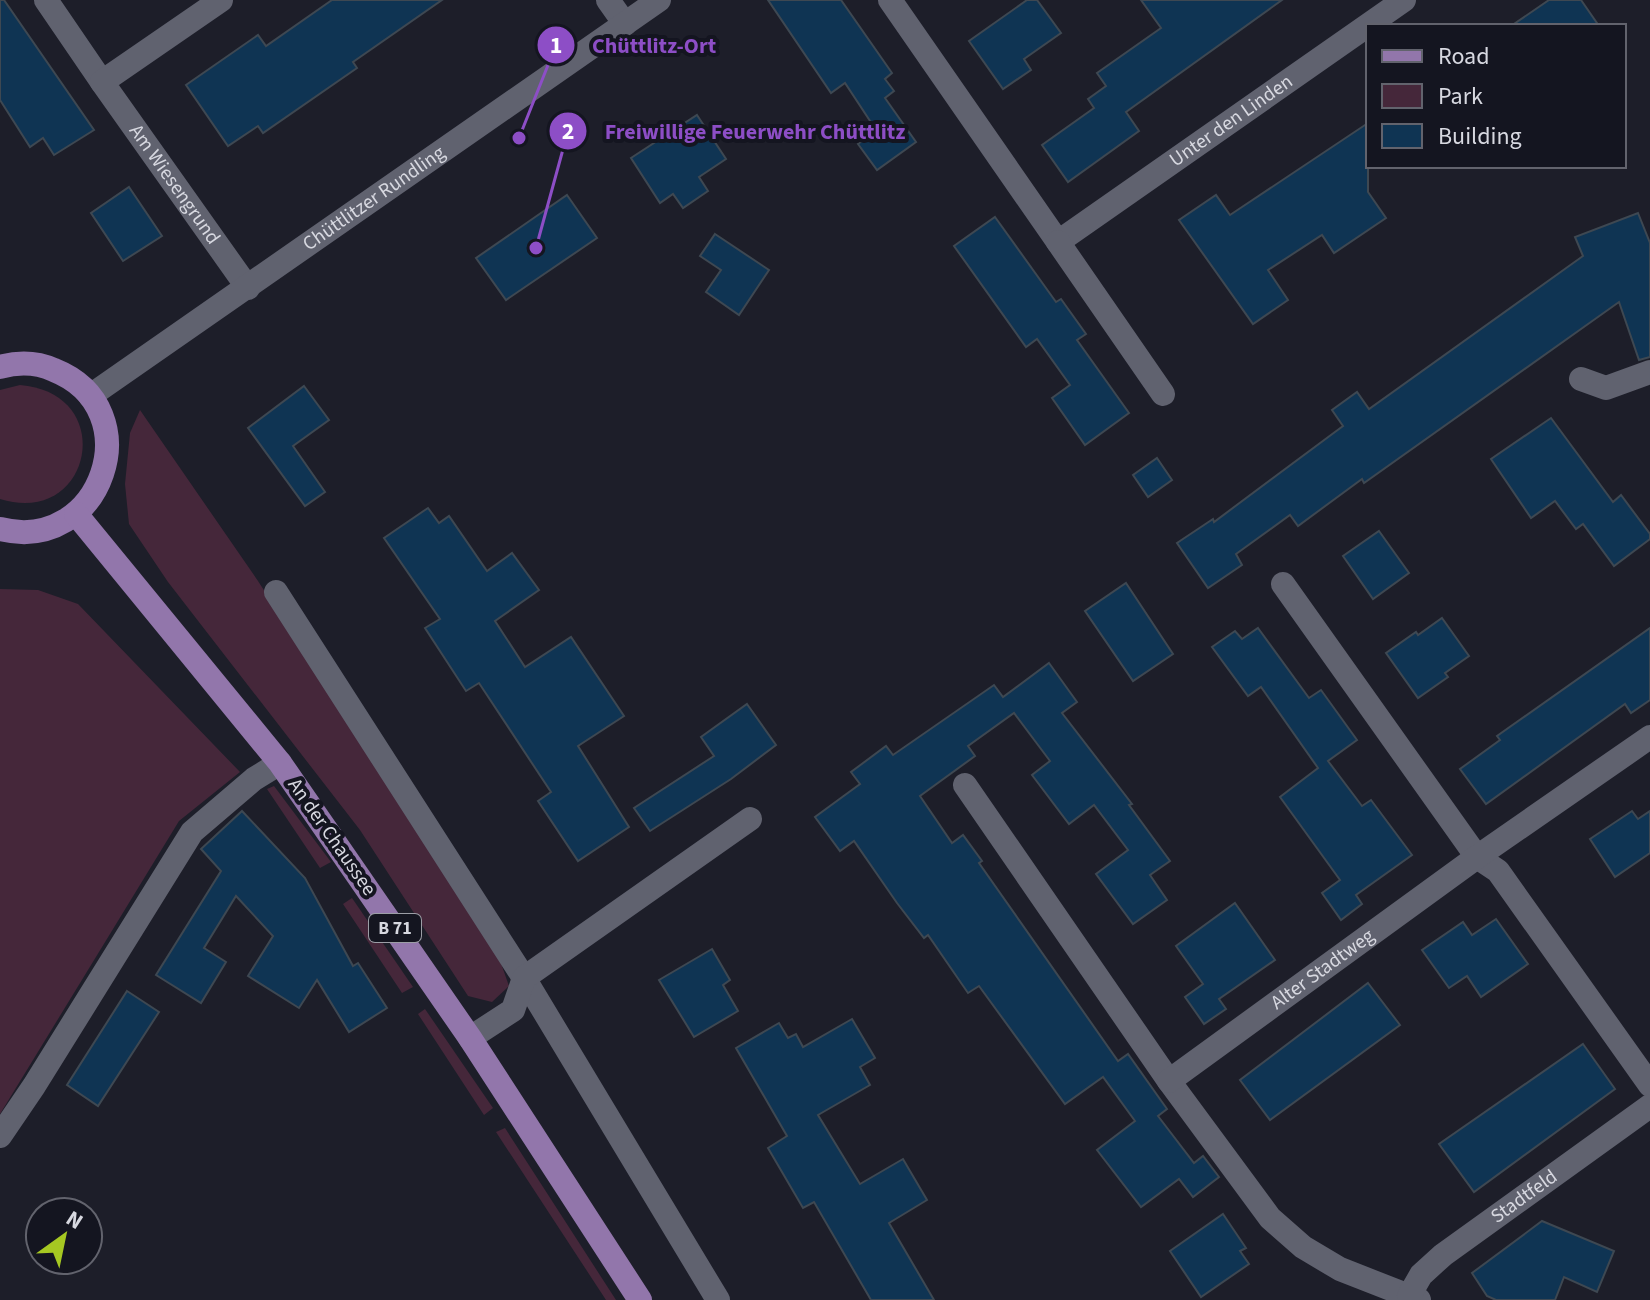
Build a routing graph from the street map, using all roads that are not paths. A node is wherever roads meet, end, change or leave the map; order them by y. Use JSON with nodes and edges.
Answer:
{"nodes":[{"id":1,"x":46,"y":0,"type":"edge"},
{"id":2,"x":221,"y":0,"type":"edge"},
{"id":3,"x":608,"y":0,"type":"edge"},
{"id":4,"x":659,"y":0,"type":"edge"},
{"id":5,"x":890,"y":0,"type":"edge"},
{"id":6,"x":1404,"y":0,"type":"edge"},
{"id":7,"x":625,"y":24,"type":"junction"},
{"id":8,"x":1370,"y":24,"type":"edge"},
{"id":9,"x":1366,"y":27,"type":"edge"},
{"id":10,"x":102,"y":82,"type":"junction"},
{"id":11,"x":1058,"y":242,"type":"junction"},
{"id":12,"x":248,"y":288,"type":"junction"},
{"id":13,"x":0,"y":367,"type":"edge"},
{"id":14,"x":1650,"y":372,"type":"edge"},
{"id":15,"x":1581,"y":379,"type":"dead end"},
{"id":16,"x":1163,"y":394,"type":"dead end"},
{"id":17,"x":90,"y":396,"type":"junction"},
{"id":18,"x":76,"y":514,"type":"junction"},
{"id":19,"x":0,"y":529,"type":"edge"},
{"id":20,"x":1283,"y":584,"type":"dead end"},
{"id":21,"x":276,"y":592,"type":"dead end"},
{"id":22,"x":1650,"y":737,"type":"edge"},
{"id":23,"x":280,"y":763,"type":"junction"},
{"id":24,"x":965,"y":785,"type":"dead end"},
{"id":25,"x":750,"y":819,"type":"dead end"},
{"id":26,"x":1477,"y":857,"type":"junction"},
{"id":27,"x":524,"y":978,"type":"junction"},
{"id":28,"x":470,"y":1038,"type":"junction"},
{"id":29,"x":1169,"y":1081,"type":"junction"},
{"id":30,"x":1650,"y":1085,"type":"edge"},
{"id":31,"x":1650,"y":1106,"type":"edge"},
{"id":32,"x":0,"y":1136,"type":"edge"},
{"id":33,"x":1414,"y":1298,"type":"edge"},
{"id":34,"x":640,"y":1300,"type":"edge"},
{"id":35,"x":718,"y":1300,"type":"edge"}],
"edges":[{"from":1,"to":10,"type":"street","name":"Am Wiesengrund"},
{"from":2,"to":10,"type":"street"},
{"from":3,"to":7,"type":"street"},
{"from":4,"to":7,"type":"street","name":"Chüttlitzer Rundling"},
{"from":5,"to":11,"type":"street"},
{"from":6,"to":8,"type":"street","name":"Unter den Linden"},
{"from":7,"to":12,"type":"street","name":"Chüttlitzer Rundling"},
{"from":9,"to":11,"type":"street","name":"Unter den Linden"},
{"from":10,"to":12,"type":"street","name":"Am Wiesengrund"},
{"from":11,"to":16,"type":"street"},
{"from":12,"to":17,"type":"street","name":"Chüttlitzer Rundling"},
{"from":13,"to":17,"type":"main road"},
{"from":14,"to":15,"type":"street"},
{"from":17,"to":18,"type":"main road"},
{"from":18,"to":19,"type":"main road"},
{"from":18,"to":23,"type":"main road","name":"An der Chaussee","number":"B 71"},
{"from":20,"to":26,"type":"street"},
{"from":21,"to":27,"type":"street"},
{"from":22,"to":26,"type":"street","name":"Alter Stadtweg"},
{"from":23,"to":28,"type":"main road","name":"An der Chaussee","number":"B 71"},
{"from":23,"to":32,"type":"street"},
{"from":24,"to":29,"type":"street"},
{"from":25,"to":27,"type":"street"},
{"from":26,"to":29,"type":"street","name":"Alter Stadtweg"},
{"from":26,"to":30,"type":"street"},
{"from":27,"to":28,"type":"street"},
{"from":27,"to":35,"type":"street"},
{"from":28,"to":34,"type":"main road","name":"An der Chaussee","number":"B 71"},
{"from":29,"to":33,"type":"street","name":"Stadtfeld"},
{"from":31,"to":33,"type":"street","name":"Stadtfeld"}]}
